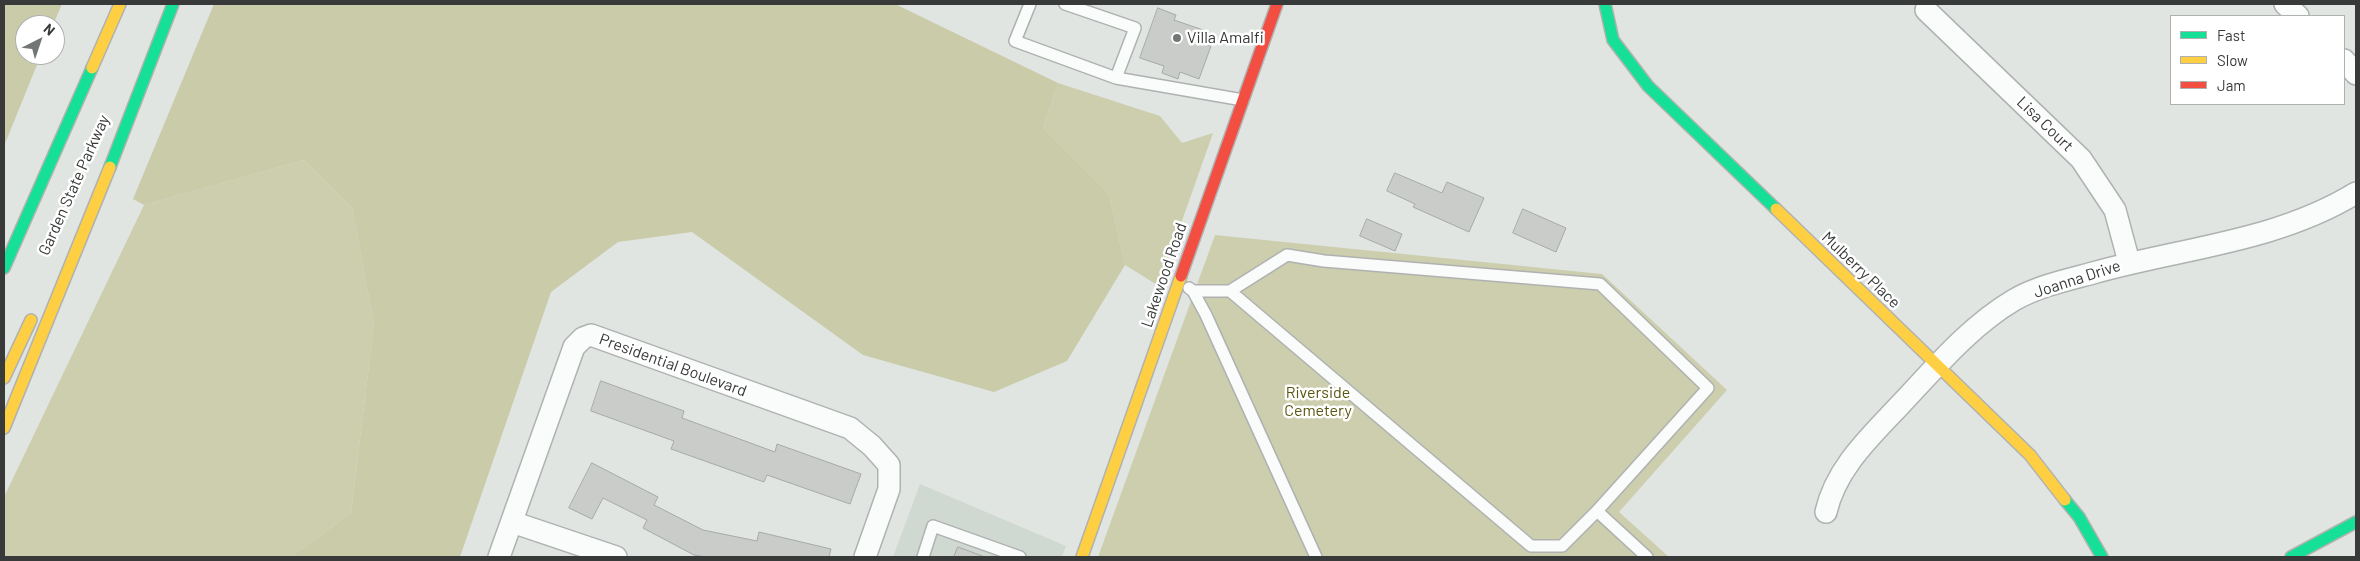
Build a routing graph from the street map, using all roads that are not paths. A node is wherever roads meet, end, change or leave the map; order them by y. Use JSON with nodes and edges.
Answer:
{"nodes":[{"id":1,"x":120,"y":4,"type":"edge"},
{"id":2,"x":172,"y":4,"type":"edge"},
{"id":3,"x":1030,"y":4,"type":"edge"},
{"id":4,"x":1065,"y":4,"type":"edge"},
{"id":5,"x":1277,"y":4,"type":"edge"},
{"id":6,"x":1605,"y":4,"type":"edge"},
{"id":7,"x":2285,"y":4,"type":"edge"},
{"id":8,"x":1926,"y":10,"type":"dead end"},
{"id":9,"x":2297,"y":15,"type":"edge"},
{"id":10,"x":2345,"y":61,"type":"edge"},
{"id":11,"x":2356,"y":74,"type":"edge"},
{"id":12,"x":1116,"y":78,"type":"junction"},
{"id":13,"x":1243,"y":100,"type":"junction"},
{"id":14,"x":2356,"y":193,"type":"edge"},
{"id":15,"x":26,"y":219,"type":"junction"},
{"id":16,"x":66,"y":244,"type":"dead end"},
{"id":17,"x":4,"y":261,"type":"edge"},
{"id":18,"x":2129,"y":262,"type":"junction"},
{"id":19,"x":4,"y":268,"type":"edge"},
{"id":20,"x":1180,"y":281,"type":"junction"},
{"id":21,"x":1194,"y":291,"type":"junction"},
{"id":22,"x":1230,"y":291,"type":"junction"},
{"id":23,"x":34,"y":313,"type":"dead end"},
{"id":24,"x":1937,"y":366,"type":"junction"},
{"id":25,"x":4,"y":378,"type":"edge"},
{"id":26,"x":4,"y":428,"type":"edge"},
{"id":27,"x":1597,"y":511,"type":"junction"},
{"id":28,"x":1826,"y":512,"type":"dead end"},
{"id":29,"x":512,"y":522,"type":"junction"},
{"id":30,"x":2356,"y":522,"type":"edge"},
{"id":31,"x":499,"y":557,"type":"edge"},
{"id":32,"x":616,"y":557,"type":"edge"},
{"id":33,"x":865,"y":557,"type":"edge"},
{"id":34,"x":923,"y":557,"type":"edge"},
{"id":35,"x":1020,"y":557,"type":"edge"},
{"id":36,"x":1082,"y":557,"type":"edge"},
{"id":37,"x":1316,"y":557,"type":"edge"},
{"id":38,"x":1646,"y":557,"type":"edge"},
{"id":39,"x":2102,"y":557,"type":"edge"},
{"id":40,"x":2292,"y":557,"type":"edge"}],
"edges":[{"from":1,"to":15,"type":"main road","name":"Garden State Parkway"},
{"from":2,"to":16,"type":"main road","name":"Garden State Parkway"},
{"from":2,"to":26,"type":"main road"},
{"from":3,"to":12,"type":"lane"},
{"from":4,"to":12,"type":"lane"},
{"from":5,"to":13,"type":"main road","name":"Lakewood Road"},
{"from":6,"to":24,"type":"main road","name":"Mulberry Place"},
{"from":7,"to":9,"type":"street"},
{"from":8,"to":18,"type":"street","name":"Lisa Court"},
{"from":10,"to":11,"type":"street"},
{"from":12,"to":13,"type":"lane"},
{"from":13,"to":20,"type":"main road","name":"Lakewood Road"},
{"from":14,"to":18,"type":"street","name":"Joanna Drive"},
{"from":15,"to":17,"type":"main road"},
{"from":15,"to":19,"type":"main road","name":"Garden State Parkway"},
{"from":18,"to":24,"type":"street","name":"Joanna Drive"},
{"from":20,"to":21,"type":"lane"},
{"from":20,"to":36,"type":"main road","name":"Lakewood Road"},
{"from":21,"to":22,"type":"lane"},
{"from":21,"to":37,"type":"lane"},
{"from":22,"to":27,"type":"lane"},
{"from":22,"to":27,"type":"lane"},
{"from":23,"to":25,"type":"main road"},
{"from":24,"to":28,"type":"street","name":"Joanna Drive"},
{"from":24,"to":39,"type":"main road","name":"Mulberry Place"},
{"from":27,"to":38,"type":"lane"},
{"from":29,"to":31,"type":"street","name":"Presidential Boulevard"},
{"from":29,"to":32,"type":"street"},
{"from":29,"to":33,"type":"street","name":"Presidential Boulevard"},
{"from":30,"to":40,"type":"main road"},
{"from":34,"to":35,"type":"lane"}]}
